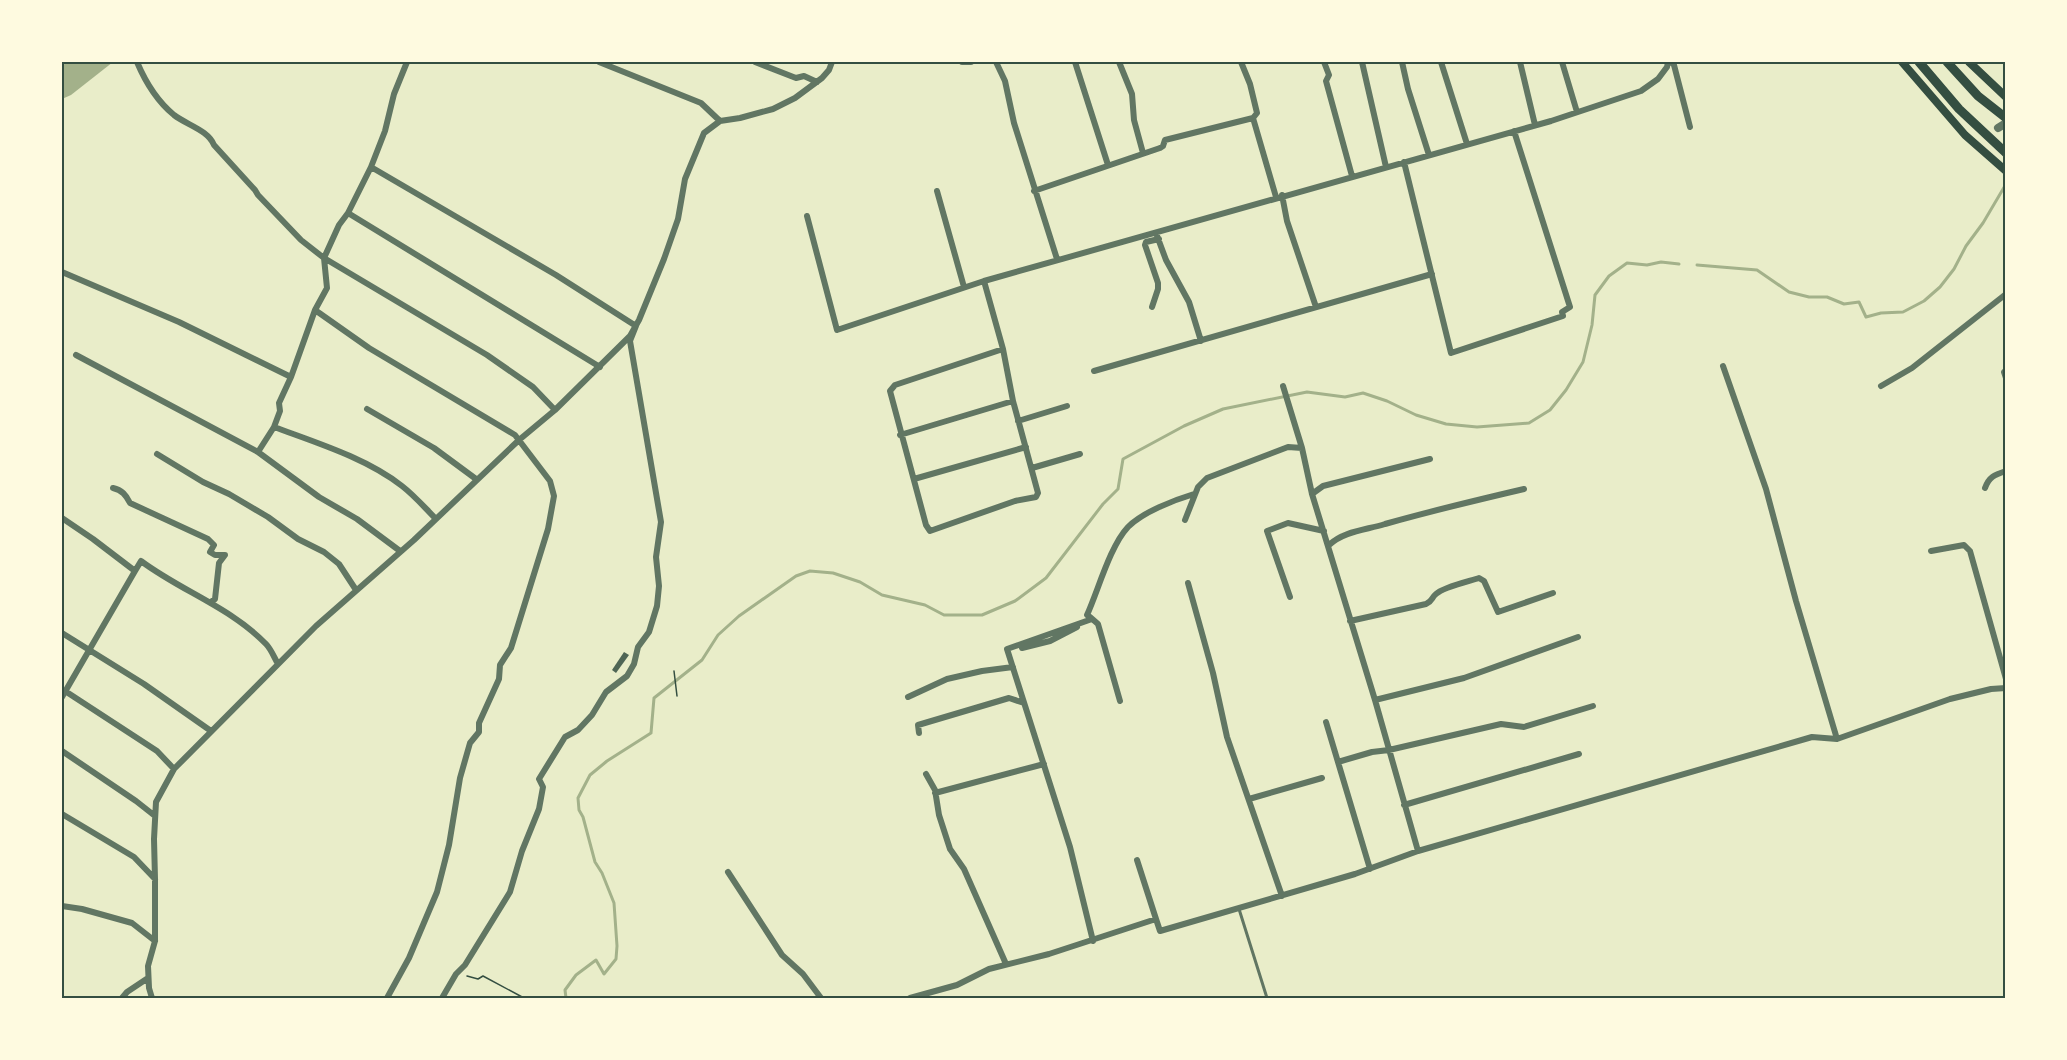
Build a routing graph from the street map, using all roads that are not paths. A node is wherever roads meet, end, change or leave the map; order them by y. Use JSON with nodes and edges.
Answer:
{"nodes":[{"id":1,"x":407,"y":62,"type":"edge"},
{"id":2,"x":599,"y":62,"type":"edge"},
{"id":3,"x":755,"y":62,"type":"edge"},
{"id":4,"x":832,"y":62,"type":"edge"},
{"id":5,"x":963,"y":62,"type":"edge"},
{"id":6,"x":971,"y":62,"type":"edge"},
{"id":7,"x":996,"y":62,"type":"edge"},
{"id":8,"x":1075,"y":62,"type":"edge"},
{"id":9,"x":1119,"y":62,"type":"edge"},
{"id":10,"x":1241,"y":62,"type":"edge"},
{"id":11,"x":1324,"y":62,"type":"edge"},
{"id":12,"x":1362,"y":62,"type":"edge"},
{"id":13,"x":1402,"y":62,"type":"edge"},
{"id":14,"x":1441,"y":62,"type":"edge"},
{"id":15,"x":1520,"y":62,"type":"edge"},
{"id":16,"x":1562,"y":62,"type":"edge"},
{"id":17,"x":1902,"y":62,"type":"edge"},
{"id":18,"x":1919,"y":62,"type":"edge"},
{"id":19,"x":1947,"y":62,"type":"edge"},
{"id":20,"x":1970,"y":62,"type":"edge"},
{"id":21,"x":1668,"y":63,"type":"edge"},
{"id":22,"x":138,"y":65,"type":"edge"},
{"id":23,"x":817,"y":82,"type":"junction"},
{"id":24,"x":2006,"y":97,"type":"edge"},
{"id":25,"x":1577,"y":112,"type":"junction"},
{"id":26,"x":1253,"y":118,"type":"junction"},
{"id":27,"x":2006,"y":118,"type":"edge"},
{"id":28,"x":720,"y":121,"type":"junction"},
{"id":29,"x":2006,"y":123,"type":"edge"},
{"id":30,"x":1536,"y":125,"type":"junction"},
{"id":31,"x":1690,"y":127,"type":"dead end"},
{"id":32,"x":1998,"y":128,"type":"dead end"},
{"id":33,"x":1514,"y":131,"type":"junction"},
{"id":34,"x":1467,"y":144,"type":"junction"},
{"id":35,"x":1143,"y":153,"type":"junction"},
{"id":36,"x":2006,"y":153,"type":"edge"},
{"id":37,"x":1429,"y":155,"type":"junction"},
{"id":38,"x":1404,"y":162,"type":"junction"},
{"id":39,"x":1108,"y":165,"type":"junction"},
{"id":40,"x":1386,"y":166,"type":"junction"},
{"id":41,"x":371,"y":167,"type":"junction"},
{"id":42,"x":2006,"y":171,"type":"edge"},
{"id":43,"x":1352,"y":176,"type":"junction"},
{"id":44,"x":937,"y":191,"type":"dead end"},
{"id":45,"x":1034,"y":191,"type":"junction"},
{"id":46,"x":1279,"y":196,"type":"junction"},
{"id":47,"x":348,"y":213,"type":"junction"},
{"id":48,"x":807,"y":216,"type":"dead end"},
{"id":49,"x":1157,"y":236,"type":"junction"},
{"id":50,"x":324,"y":258,"type":"junction"},
{"id":51,"x":1057,"y":259,"type":"junction"},
{"id":52,"x":62,"y":272,"type":"edge"},
{"id":53,"x":1432,"y":274,"type":"junction"},
{"id":54,"x":984,"y":281,"type":"junction"},
{"id":55,"x":964,"y":287,"type":"junction"},
{"id":56,"x":2006,"y":294,"type":"edge"},
{"id":57,"x":1152,"y":307,"type":"dead end"},
{"id":58,"x":1316,"y":307,"type":"junction"},
{"id":59,"x":315,"y":310,"type":"junction"},
{"id":60,"x":636,"y":326,"type":"junction"},
{"id":61,"x":1201,"y":341,"type":"junction"},
{"id":62,"x":1003,"y":349,"type":"junction"},
{"id":63,"x":76,"y":355,"type":"dead end"},
{"id":64,"x":1723,"y":366,"type":"dead end"},
{"id":65,"x":600,"y":367,"type":"junction"},
{"id":66,"x":2006,"y":370,"type":"edge"},
{"id":67,"x":1094,"y":371,"type":"dead end"},
{"id":68,"x":291,"y":377,"type":"junction"},
{"id":69,"x":2006,"y":378,"type":"edge"},
{"id":70,"x":1881,"y":386,"type":"dead end"},
{"id":71,"x":1284,"y":388,"type":"dead end"},
{"id":72,"x":1013,"y":401,"type":"junction"},
{"id":73,"x":1067,"y":406,"type":"dead end"},
{"id":74,"x":367,"y":409,"type":"dead end"},
{"id":75,"x":555,"y":410,"type":"junction"},
{"id":76,"x":1018,"y":421,"type":"junction"},
{"id":77,"x":274,"y":427,"type":"junction"},
{"id":78,"x":900,"y":435,"type":"junction"},
{"id":79,"x":519,"y":440,"type":"junction"},
{"id":80,"x":1026,"y":447,"type":"junction"},
{"id":81,"x":1302,"y":448,"type":"junction"},
{"id":82,"x":258,"y":452,"type":"junction"},
{"id":83,"x":157,"y":454,"type":"dead end"},
{"id":84,"x":1080,"y":454,"type":"dead end"},
{"id":85,"x":1430,"y":459,"type":"dead end"},
{"id":86,"x":1032,"y":468,"type":"junction"},
{"id":87,"x":2006,"y":471,"type":"edge"},
{"id":88,"x":476,"y":479,"type":"junction"},
{"id":89,"x":914,"y":479,"type":"junction"},
{"id":90,"x":112,"y":488,"type":"dead end"},
{"id":91,"x":1985,"y":488,"type":"dead end"},
{"id":92,"x":1524,"y":489,"type":"dead end"},
{"id":93,"x":1194,"y":494,"type":"dead end"},
{"id":94,"x":1312,"y":494,"type":"junction"},
{"id":95,"x":62,"y":518,"type":"edge"},
{"id":96,"x":436,"y":519,"type":"junction"},
{"id":97,"x":1185,"y":520,"type":"dead end"},
{"id":98,"x":1324,"y":531,"type":"junction"},
{"id":99,"x":1329,"y":545,"type":"junction"},
{"id":100,"x":400,"y":551,"type":"junction"},
{"id":101,"x":1932,"y":551,"type":"dead end"},
{"id":102,"x":135,"y":571,"type":"junction"},
{"id":103,"x":1188,"y":583,"type":"dead end"},
{"id":104,"x":356,"y":590,"type":"junction"},
{"id":105,"x":1553,"y":593,"type":"dead end"},
{"id":106,"x":1290,"y":597,"type":"dead end"},
{"id":107,"x":211,"y":602,"type":"junction"},
{"id":108,"x":1089,"y":617,"type":"junction"},
{"id":109,"x":1350,"y":621,"type":"junction"},
{"id":110,"x":62,"y":633,"type":"edge"},
{"id":111,"x":1578,"y":637,"type":"dead end"},
{"id":112,"x":1022,"y":648,"type":"dead end"},
{"id":113,"x":88,"y":651,"type":"junction"},
{"id":114,"x":278,"y":664,"type":"junction"},
{"id":115,"x":1013,"y":667,"type":"junction"},
{"id":116,"x":2006,"y":680,"type":"edge"},
{"id":117,"x":2006,"y":688,"type":"edge"},
{"id":118,"x":63,"y":692,"type":"edge"},
{"id":119,"x":908,"y":697,"type":"dead end"},
{"id":120,"x":1375,"y":700,"type":"junction"},
{"id":121,"x":1120,"y":701,"type":"dead end"},
{"id":122,"x":1024,"y":704,"type":"junction"},
{"id":123,"x":1593,"y":706,"type":"dead end"},
{"id":124,"x":1326,"y":722,"type":"dead end"},
{"id":125,"x":211,"y":731,"type":"junction"},
{"id":126,"x":919,"y":734,"type":"dead end"},
{"id":127,"x":1837,"y":739,"type":"junction"},
{"id":128,"x":62,"y":750,"type":"edge"},
{"id":129,"x":1389,"y":750,"type":"junction"},
{"id":130,"x":1579,"y":754,"type":"dead end"},
{"id":131,"x":1338,"y":762,"type":"junction"},
{"id":132,"x":1044,"y":764,"type":"junction"},
{"id":133,"x":174,"y":769,"type":"junction"},
{"id":134,"x":926,"y":774,"type":"dead end"},
{"id":135,"x":1322,"y":778,"type":"dead end"},
{"id":136,"x":935,"y":794,"type":"junction"},
{"id":137,"x":1249,"y":799,"type":"junction"},
{"id":138,"x":1404,"y":805,"type":"junction"},
{"id":139,"x":62,"y":814,"type":"edge"},
{"id":140,"x":155,"y":816,"type":"junction"},
{"id":141,"x":1418,"y":852,"type":"junction"},
{"id":142,"x":1137,"y":860,"type":"dead end"},
{"id":143,"x":1370,"y":869,"type":"junction"},
{"id":144,"x":728,"y":872,"type":"dead end"},
{"id":145,"x":155,"y":879,"type":"junction"},
{"id":146,"x":1282,"y":896,"type":"junction"},
{"id":147,"x":62,"y":906,"type":"edge"},
{"id":148,"x":1239,"y":909,"type":"junction"},
{"id":149,"x":1156,"y":920,"type":"junction"},
{"id":150,"x":155,"y":941,"type":"junction"},
{"id":151,"x":1093,"y":941,"type":"junction"},
{"id":152,"x":1006,"y":964,"type":"junction"},
{"id":153,"x":148,"y":978,"type":"junction"},
{"id":154,"x":123,"y":999,"type":"edge"},
{"id":155,"x":152,"y":999,"type":"edge"},
{"id":156,"x":387,"y":999,"type":"edge"},
{"id":157,"x":442,"y":999,"type":"edge"},
{"id":158,"x":821,"y":999,"type":"edge"},
{"id":159,"x":910,"y":999,"type":"edge"},
{"id":160,"x":1267,"y":999,"type":"edge"}],
"edges":[{"from":1,"to":41,"type":"street"},
{"from":2,"to":28,"type":"street"},
{"from":3,"to":23,"type":"street"},
{"from":4,"to":23,"type":"street"},
{"from":5,"to":6,"type":"street"},
{"from":7,"to":45,"type":"street"},
{"from":8,"to":39,"type":"street"},
{"from":9,"to":35,"type":"street"},
{"from":10,"to":26,"type":"street"},
{"from":11,"to":43,"type":"street"},
{"from":12,"to":40,"type":"street"},
{"from":13,"to":37,"type":"street"},
{"from":14,"to":34,"type":"street"},
{"from":15,"to":30,"type":"street"},
{"from":16,"to":25,"type":"street"},
{"from":17,"to":42,"type":"main road"},
{"from":18,"to":36,"type":"main road"},
{"from":19,"to":27,"type":"main road"},
{"from":20,"to":24,"type":"main road"},
{"from":21,"to":25,"type":"street"},
{"from":21,"to":31,"type":"street"},
{"from":22,"to":50,"type":"street"},
{"from":23,"to":28,"type":"street"},
{"from":25,"to":30,"type":"street"},
{"from":26,"to":35,"type":"street"},
{"from":26,"to":46,"type":"street"},
{"from":28,"to":60,"type":"street"},
{"from":29,"to":32,"type":"street"},
{"from":30,"to":33,"type":"street"},
{"from":33,"to":34,"type":"street"},
{"from":33,"to":53,"type":"street"},
{"from":34,"to":37,"type":"street"},
{"from":35,"to":39,"type":"street"},
{"from":37,"to":38,"type":"street"},
{"from":38,"to":40,"type":"street"},
{"from":38,"to":53,"type":"street"},
{"from":39,"to":45,"type":"street"},
{"from":40,"to":43,"type":"street"},
{"from":41,"to":47,"type":"street"},
{"from":41,"to":60,"type":"street"},
{"from":43,"to":46,"type":"street"},
{"from":44,"to":55,"type":"street"},
{"from":45,"to":51,"type":"street"},
{"from":46,"to":49,"type":"street"},
{"from":46,"to":58,"type":"street"},
{"from":47,"to":50,"type":"street"},
{"from":47,"to":65,"type":"street"},
{"from":48,"to":55,"type":"street"},
{"from":49,"to":51,"type":"street"},
{"from":49,"to":57,"type":"street"},
{"from":49,"to":61,"type":"street"},
{"from":50,"to":59,"type":"street"},
{"from":50,"to":75,"type":"street"},
{"from":51,"to":54,"type":"street"},
{"from":52,"to":68,"type":"street"},
{"from":53,"to":58,"type":"street"},
{"from":54,"to":55,"type":"street"},
{"from":54,"to":62,"type":"street"},
{"from":56,"to":70,"type":"street"},
{"from":58,"to":61,"type":"street"},
{"from":59,"to":68,"type":"street"},
{"from":59,"to":79,"type":"street"},
{"from":60,"to":65,"type":"street"},
{"from":60,"to":157,"type":"street"},
{"from":61,"to":67,"type":"street"},
{"from":62,"to":72,"type":"street"},
{"from":62,"to":78,"type":"street"},
{"from":63,"to":82,"type":"street"},
{"from":64,"to":127,"type":"street"},
{"from":65,"to":75,"type":"street"},
{"from":66,"to":69,"type":"street"},
{"from":68,"to":77,"type":"street"},
{"from":71,"to":81,"type":"street"},
{"from":72,"to":76,"type":"street"},
{"from":72,"to":78,"type":"street"},
{"from":73,"to":76,"type":"street"},
{"from":74,"to":88,"type":"street"},
{"from":75,"to":79,"type":"street"},
{"from":76,"to":80,"type":"street"},
{"from":77,"to":82,"type":"street"},
{"from":77,"to":96,"type":"street"},
{"from":78,"to":89,"type":"street"},
{"from":79,"to":88,"type":"street"},
{"from":79,"to":156,"type":"street"},
{"from":80,"to":86,"type":"street"},
{"from":80,"to":89,"type":"street"},
{"from":81,"to":94,"type":"street"},
{"from":81,"to":97,"type":"street"},
{"from":82,"to":100,"type":"street"},
{"from":83,"to":104,"type":"street"},
{"from":84,"to":86,"type":"street"},
{"from":85,"to":94,"type":"street"},
{"from":86,"to":89,"type":"street"},
{"from":87,"to":91,"type":"street"},
{"from":88,"to":96,"type":"street"},
{"from":90,"to":107,"type":"street"},
{"from":92,"to":99,"type":"street"},
{"from":93,"to":108,"type":"street"},
{"from":94,"to":98,"type":"street"},
{"from":95,"to":102,"type":"street"},
{"from":96,"to":100,"type":"street"},
{"from":98,"to":99,"type":"street"},
{"from":98,"to":106,"type":"street"},
{"from":99,"to":109,"type":"street"},
{"from":100,"to":104,"type":"street"},
{"from":101,"to":116,"type":"street"},
{"from":102,"to":107,"type":"street"},
{"from":102,"to":113,"type":"street"},
{"from":103,"to":137,"type":"street"},
{"from":104,"to":114,"type":"street"},
{"from":105,"to":109,"type":"street"},
{"from":107,"to":114,"type":"street"},
{"from":108,"to":112,"type":"street"},
{"from":108,"to":115,"type":"street"},
{"from":108,"to":121,"type":"street"},
{"from":109,"to":120,"type":"street"},
{"from":110,"to":113,"type":"street"},
{"from":111,"to":120,"type":"street"},
{"from":113,"to":118,"type":"street"},
{"from":113,"to":125,"type":"street"},
{"from":114,"to":125,"type":"street"},
{"from":115,"to":119,"type":"street"},
{"from":115,"to":122,"type":"street"},
{"from":117,"to":127,"type":"street"},
{"from":118,"to":133,"type":"street"},
{"from":120,"to":129,"type":"street"},
{"from":122,"to":126,"type":"street"},
{"from":122,"to":132,"type":"street"},
{"from":123,"to":129,"type":"street"},
{"from":124,"to":131,"type":"street"},
{"from":125,"to":133,"type":"street"},
{"from":127,"to":141,"type":"street"},
{"from":128,"to":140,"type":"street"},
{"from":129,"to":131,"type":"street"},
{"from":129,"to":138,"type":"street"},
{"from":130,"to":138,"type":"street"},
{"from":131,"to":143,"type":"street"},
{"from":132,"to":136,"type":"street"},
{"from":132,"to":151,"type":"street"},
{"from":133,"to":140,"type":"street"},
{"from":134,"to":136,"type":"street"},
{"from":135,"to":137,"type":"street"},
{"from":136,"to":152,"type":"street"},
{"from":137,"to":146,"type":"street"},
{"from":138,"to":141,"type":"street"},
{"from":139,"to":145,"type":"street"},
{"from":140,"to":145,"type":"street"},
{"from":141,"to":143,"type":"street"},
{"from":142,"to":149,"type":"street"},
{"from":143,"to":146,"type":"street"},
{"from":144,"to":158,"type":"street"},
{"from":145,"to":150,"type":"street"},
{"from":146,"to":148,"type":"street"},
{"from":147,"to":150,"type":"street"},
{"from":148,"to":149,"type":"street"},
{"from":148,"to":160,"type":"lane"},
{"from":149,"to":151,"type":"street"},
{"from":150,"to":153,"type":"street"},
{"from":151,"to":152,"type":"street"},
{"from":152,"to":159,"type":"street"},
{"from":153,"to":154,"type":"street"},
{"from":153,"to":155,"type":"street"}]}
